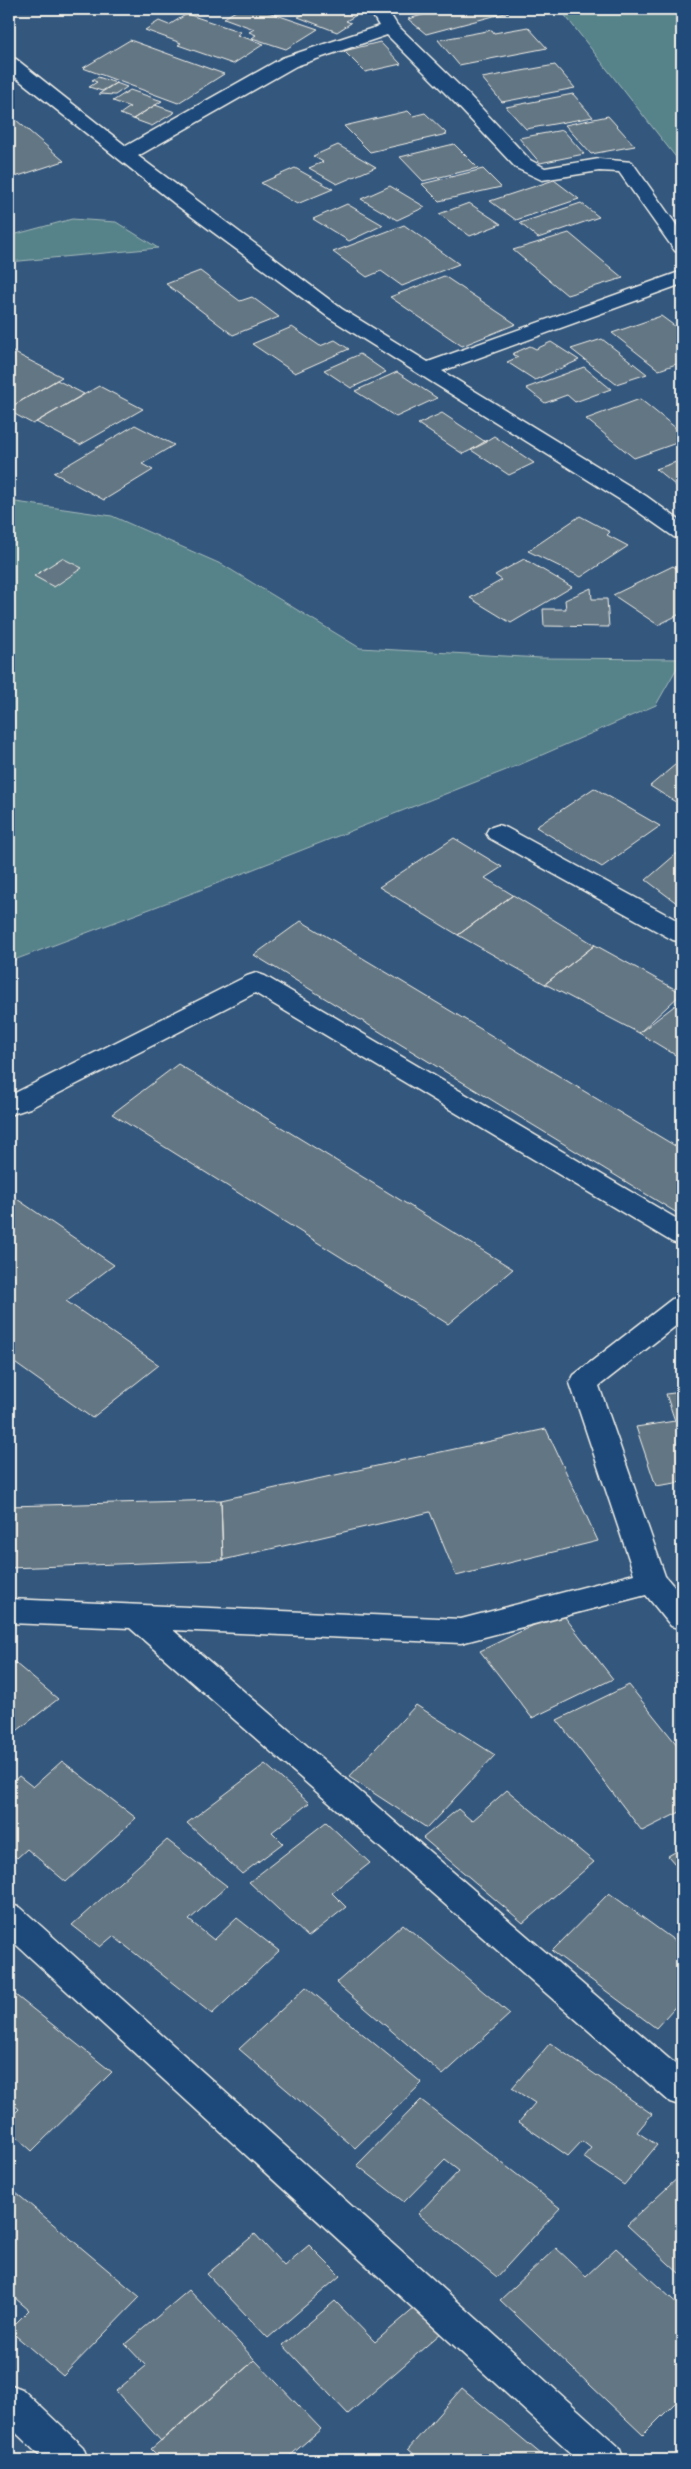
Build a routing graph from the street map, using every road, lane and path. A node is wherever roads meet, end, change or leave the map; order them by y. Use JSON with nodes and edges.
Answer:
{"nodes":[{"id":1,"x":378,"y":9,"type":"edge"},
{"id":2,"x":390,"y":28,"type":"junction"},
{"id":3,"x":9,"y":63,"type":"edge"},
{"id":4,"x":125,"y":155,"type":"junction"},
{"id":5,"x":682,"y":247,"type":"edge"},
{"id":6,"x":682,"y":277,"type":"edge"},
{"id":7,"x":427,"y":369,"type":"junction"},
{"id":8,"x":682,"y":532,"type":"edge"},
{"id":9,"x":498,"y":833,"type":"dead end"},
{"id":10,"x":682,"y":934,"type":"edge"},
{"id":11,"x":9,"y":1106,"type":"edge"},
{"id":12,"x":682,"y":1234,"type":"edge"},
{"id":13,"x":682,"y":1306,"type":"edge"},
{"id":14,"x":652,"y":1581,"type":"junction"},
{"id":15,"x":9,"y":1610,"type":"edge"},
{"id":16,"x":136,"y":1616,"type":"junction"},
{"id":17,"x":682,"y":1617,"type":"edge"},
{"id":18,"x":9,"y":1918,"type":"edge"},
{"id":19,"x":682,"y":2091,"type":"edge"},
{"id":20,"x":9,"y":2401,"type":"edge"},
{"id":21,"x":70,"y":2460,"type":"edge"},
{"id":22,"x":606,"y":2460,"type":"edge"}],
"edges":[{"from":1,"to":2,"type":"street"},
{"from":2,"to":4,"type":"street"},
{"from":2,"to":5,"type":"street"},
{"from":3,"to":4,"type":"street"},
{"from":4,"to":7,"type":"street"},
{"from":6,"to":7,"type":"street"},
{"from":7,"to":8,"type":"street"},
{"from":9,"to":10,"type":"street"},
{"from":11,"to":12,"type":"street"},
{"from":13,"to":14,"type":"street"},
{"from":14,"to":16,"type":"street"},
{"from":14,"to":17,"type":"street"},
{"from":15,"to":16,"type":"street"},
{"from":16,"to":19,"type":"street"},
{"from":18,"to":22,"type":"street"},
{"from":20,"to":21,"type":"street"}]}
